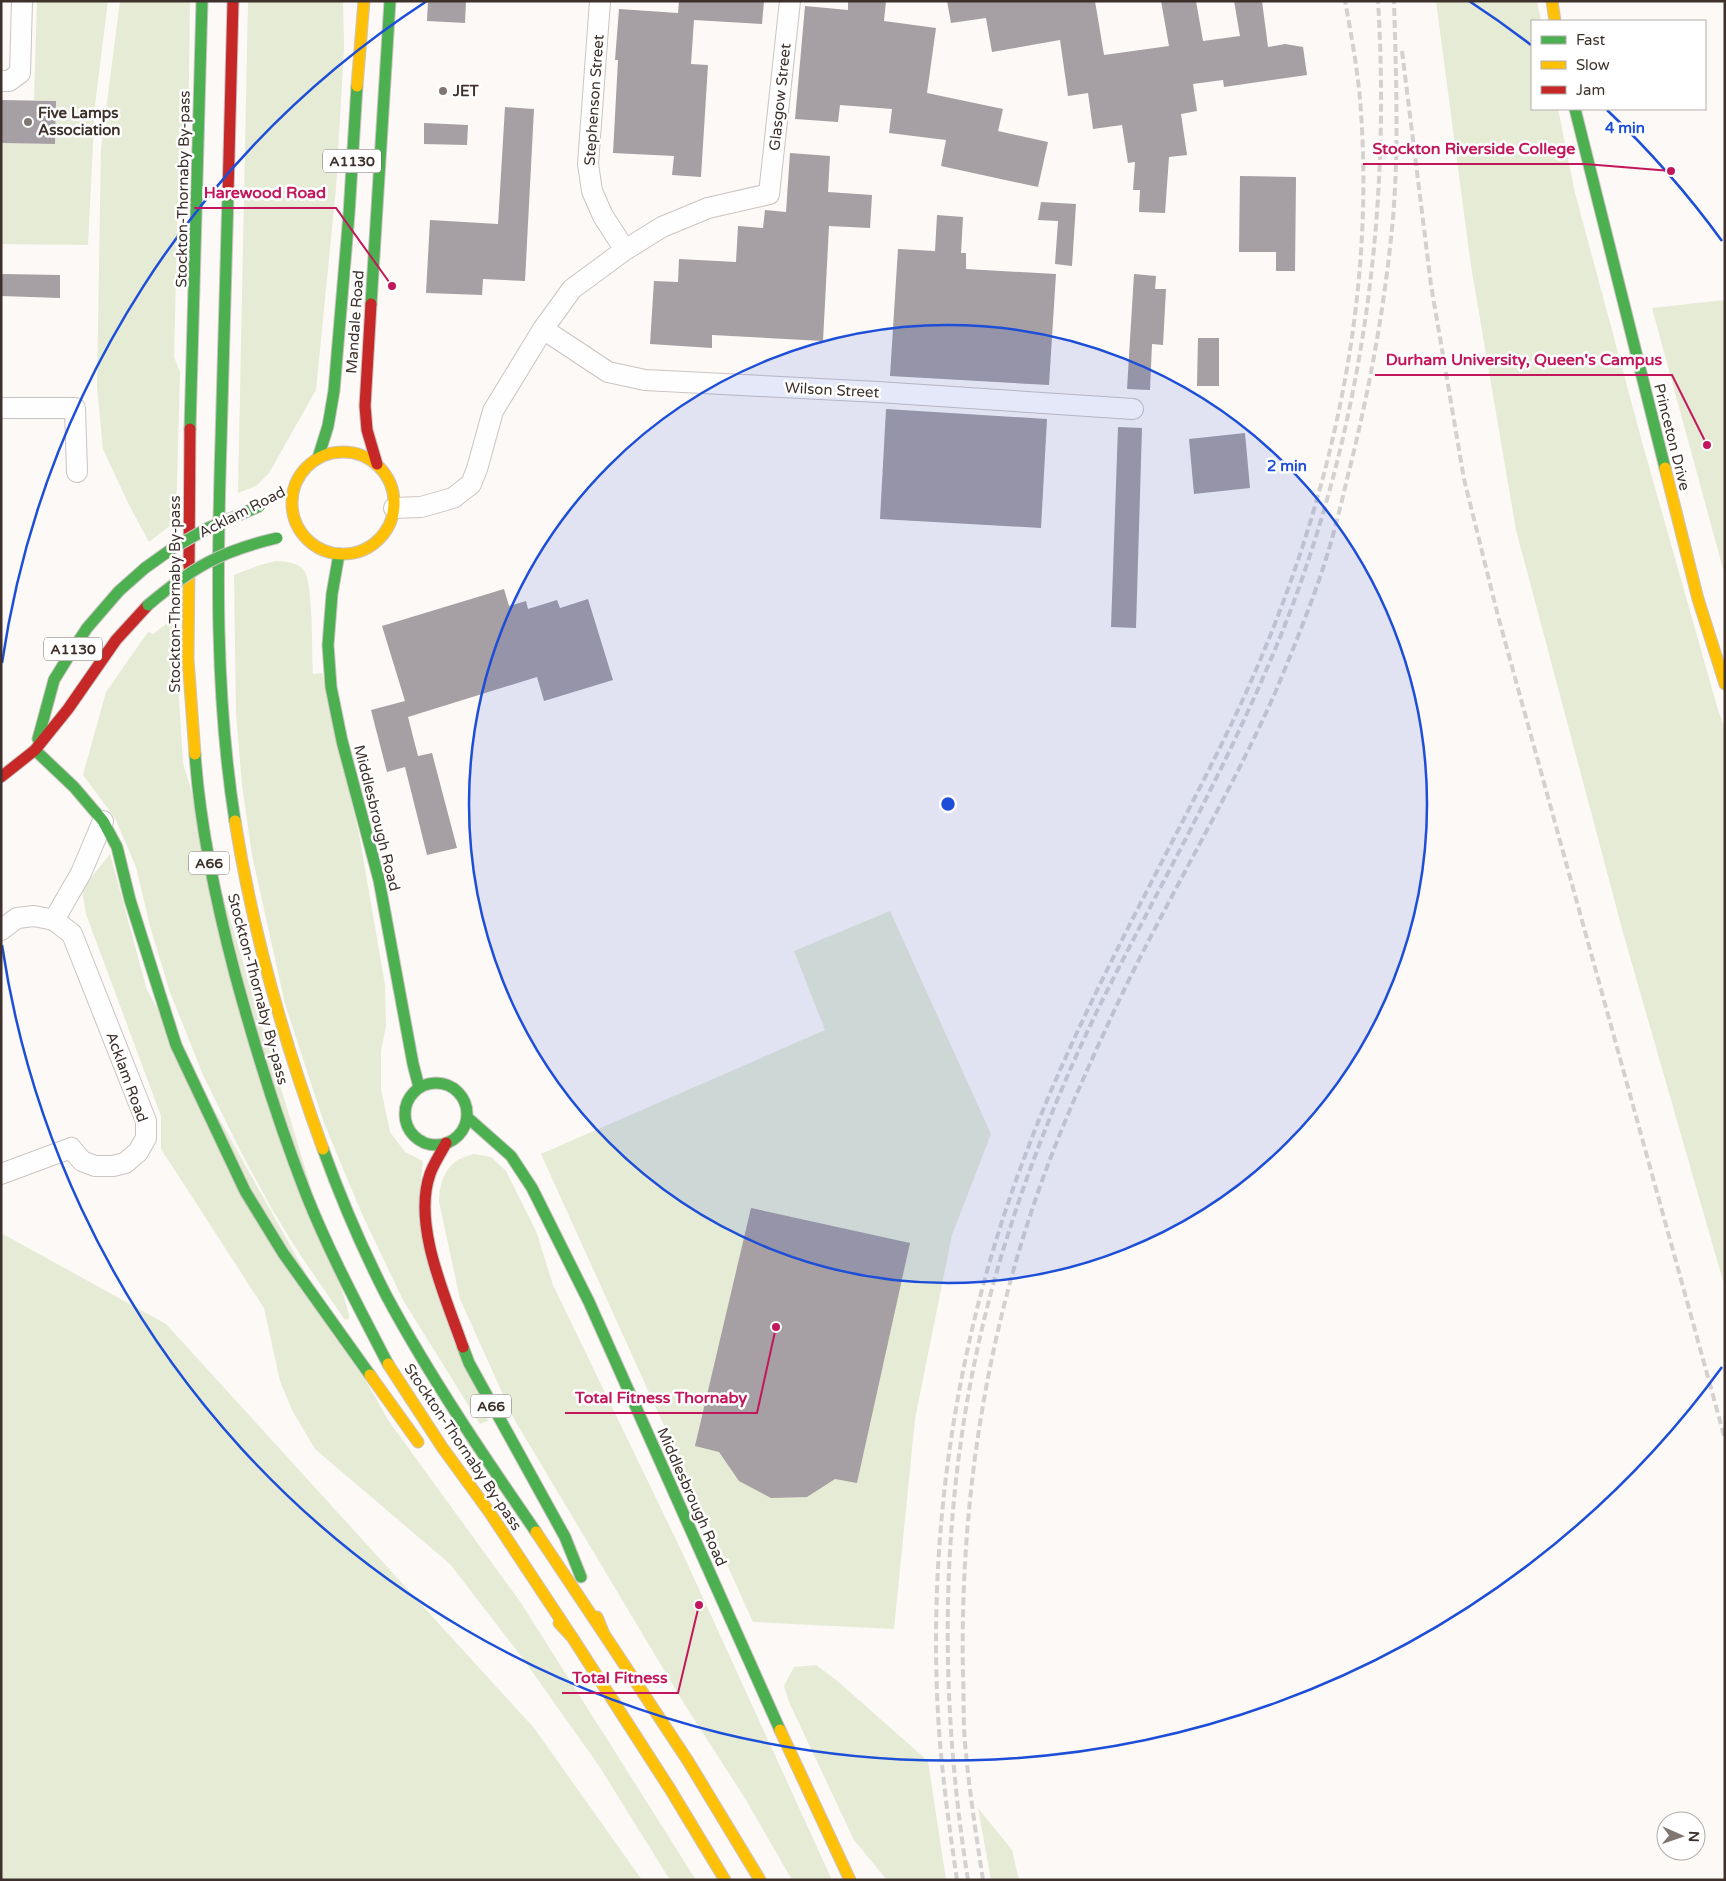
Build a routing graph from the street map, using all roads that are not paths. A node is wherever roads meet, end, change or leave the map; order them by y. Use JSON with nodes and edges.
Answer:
{"nodes":[{"id":1,"x":22,"y":1,"type":"edge"},
{"id":2,"x":202,"y":1,"type":"edge"},
{"id":3,"x":233,"y":1,"type":"edge"},
{"id":4,"x":364,"y":1,"type":"edge"},
{"id":5,"x":390,"y":1,"type":"edge"},
{"id":6,"x":600,"y":1,"type":"edge"},
{"id":7,"x":790,"y":1,"type":"edge"},
{"id":8,"x":1552,"y":1,"type":"edge"},
{"id":9,"x":1555,"y":20,"type":"edge"},
{"id":10,"x":1,"y":81,"type":"edge"},
{"id":11,"x":1575,"y":110,"type":"edge"},
{"id":12,"x":624,"y":250,"type":"junction"},
{"id":13,"x":544,"y":329,"type":"junction"},
{"id":14,"x":1,"y":408,"type":"edge"},
{"id":15,"x":1133,"y":409,"type":"dead end"},
{"id":16,"x":318,"y":458,"type":"junction"},
{"id":17,"x":377,"y":464,"type":"junction"},
{"id":18,"x":77,"y":472,"type":"dead end"},
{"id":19,"x":295,"y":485,"type":"junction"},
{"id":20,"x":394,"y":508,"type":"junction"},
{"id":21,"x":311,"y":543,"type":"junction"},
{"id":22,"x":339,"y":554,"type":"junction"},
{"id":23,"x":1725,"y":684,"type":"edge"},
{"id":24,"x":35,"y":750,"type":"junction"},
{"id":25,"x":1,"y":778,"type":"edge"},
{"id":26,"x":103,"y":821,"type":"junction"},
{"id":27,"x":54,"y":920,"type":"junction"},
{"id":28,"x":1,"y":930,"type":"edge"},
{"id":29,"x":419,"y":1087,"type":"junction"},
{"id":30,"x":467,"y":1118,"type":"junction"},
{"id":31,"x":446,"y":1143,"type":"junction"},
{"id":32,"x":1,"y":1174,"type":"edge"},
{"id":33,"x":427,"y":1454,"type":"dead end"},
{"id":34,"x":527,"y":1590,"type":"dead end"},
{"id":35,"x":604,"y":1634,"type":"junction"},
{"id":36,"x":572,"y":1637,"type":"junction"},
{"id":37,"x":725,"y":1880,"type":"edge"},
{"id":38,"x":760,"y":1880,"type":"edge"},
{"id":39,"x":850,"y":1880,"type":"edge"}],
"edges":[{"from":1,"to":10,"type":"street"},
{"from":2,"to":36,"type":"main road","name":"Stockton-Thornaby By-pass","number":"A66"},
{"from":3,"to":35,"type":"main road","name":"Stockton-Thornaby By-pass","number":"A66"},
{"from":4,"to":16,"type":"main road","name":"Mandale Road","number":"A1130"},
{"from":5,"to":17,"type":"main road","name":"Mandale Road","number":"A1130"},
{"from":6,"to":12,"type":"street","name":"Stephenson Street"},
{"from":7,"to":12,"type":"street","name":"Glasgow Street"},
{"from":8,"to":9,"type":"main road"},
{"from":11,"to":23,"type":"main road","name":"Princeton Drive"},
{"from":12,"to":13,"type":"street"},
{"from":13,"to":15,"type":"street","name":"Wilson Street"},
{"from":13,"to":20,"type":"street"},
{"from":14,"to":18,"type":"street"},
{"from":16,"to":17,"type":"main road"},
{"from":16,"to":19,"type":"main road","number":"A1130"},
{"from":17,"to":20,"type":"main road","number":"A1130"},
{"from":19,"to":21,"type":"main road"},
{"from":19,"to":24,"type":"main road","name":"Acklam Road","number":"A1130","bridge":true},
{"from":20,"to":22,"type":"main road","number":"A1130"},
{"from":21,"to":22,"type":"main road","number":"A1130"},
{"from":21,"to":24,"type":"main road","name":"Acklam Road","number":"A1130","bridge":true},
{"from":22,"to":29,"type":"main road","name":"Middlesbrough Road"},
{"from":24,"to":25,"type":"main road","name":"Acklam Road","number":"A1130"},
{"from":24,"to":26,"type":"main road"},
{"from":26,"to":27,"type":"street"},
{"from":26,"to":33,"type":"main road"},
{"from":27,"to":28,"type":"street"},
{"from":27,"to":32,"type":"street","name":"Acklam Road"},
{"from":29,"to":30,"type":"main road"},
{"from":29,"to":31,"type":"main road"},
{"from":30,"to":31,"type":"main road"},
{"from":30,"to":39,"type":"main road","name":"Middlesbrough Road"},
{"from":31,"to":35,"type":"main road","number":"A66"},
{"from":34,"to":36,"type":"main road"},
{"from":35,"to":38,"type":"main road","number":"A66"},
{"from":36,"to":37,"type":"main road","number":"A66"}]}
